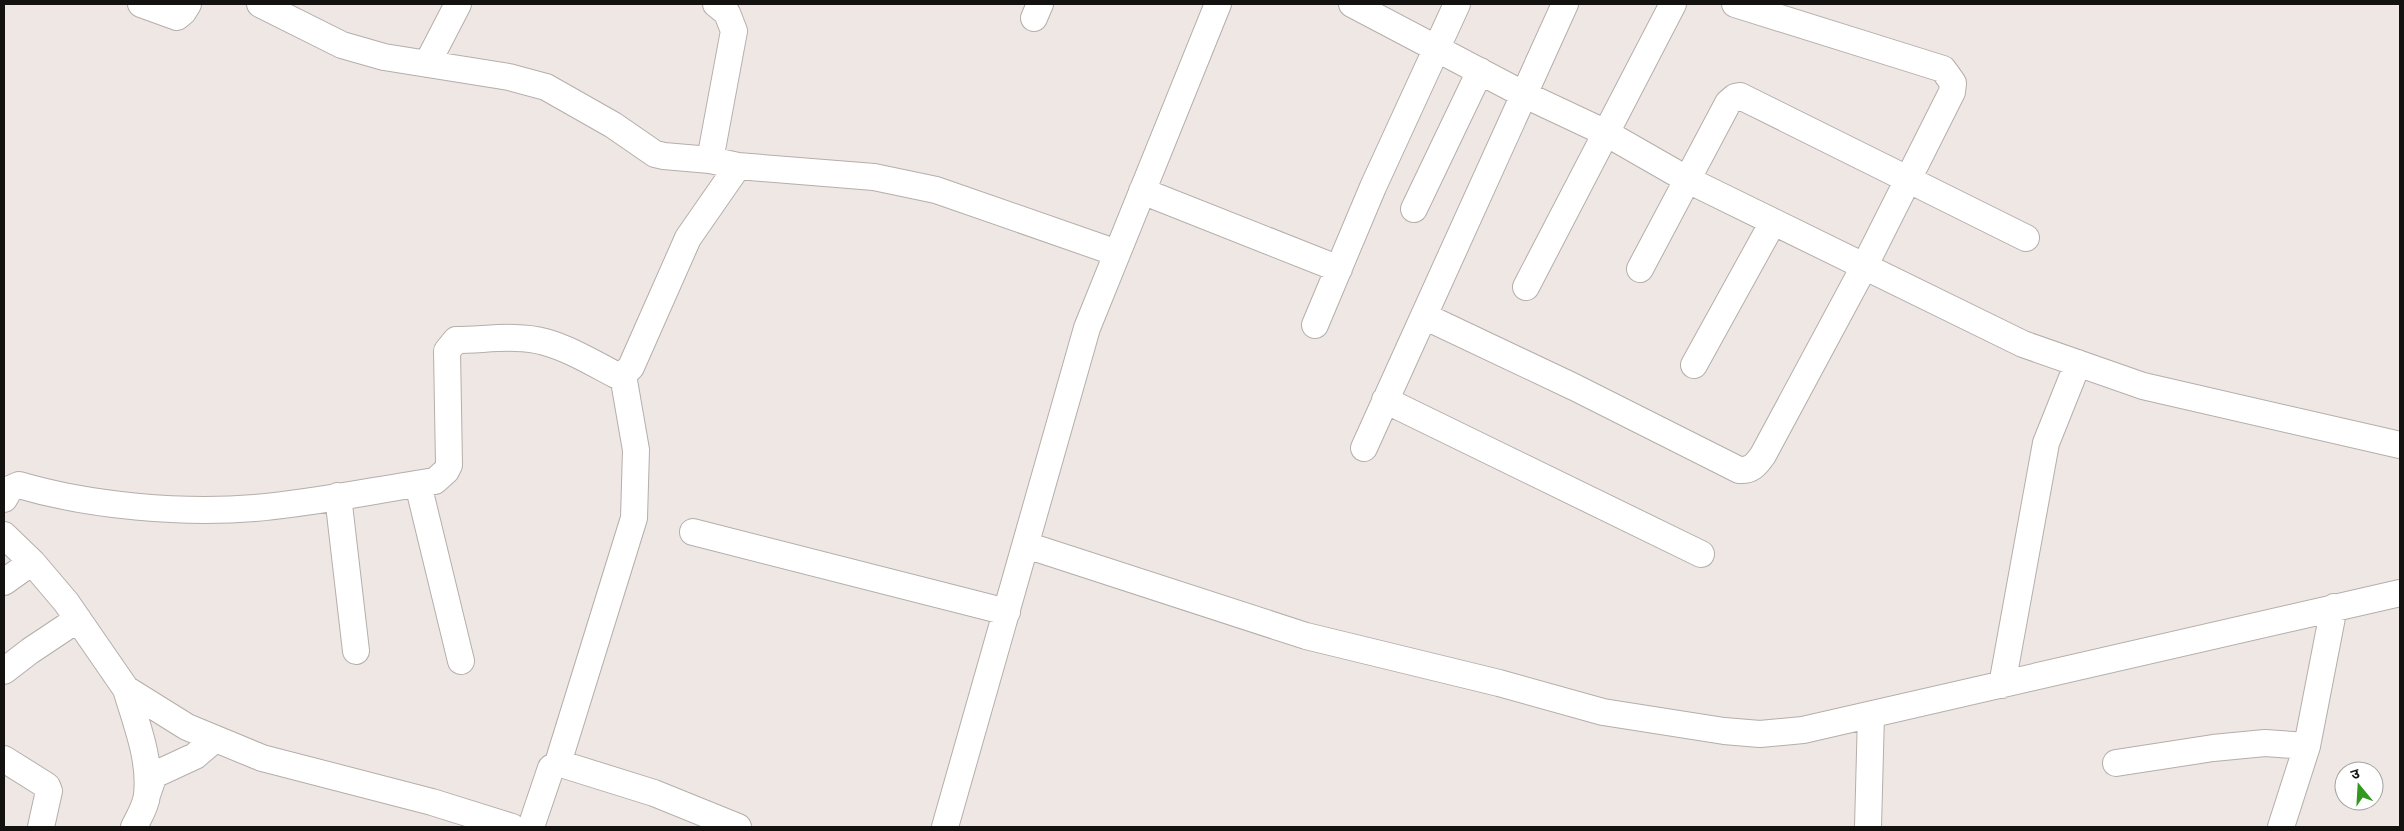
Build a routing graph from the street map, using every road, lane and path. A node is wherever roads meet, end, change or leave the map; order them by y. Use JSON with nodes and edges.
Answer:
{"nodes":[{"id":1,"x":141,"y":4,"type":"edge"},
{"id":2,"x":188,"y":4,"type":"edge"},
{"id":3,"x":260,"y":4,"type":"edge"},
{"id":4,"x":458,"y":4,"type":"edge"},
{"id":5,"x":716,"y":4,"type":"edge"},
{"id":6,"x":1218,"y":4,"type":"edge"},
{"id":7,"x":1352,"y":4,"type":"edge"},
{"id":8,"x":1457,"y":4,"type":"edge"},
{"id":9,"x":1565,"y":4,"type":"edge"},
{"id":10,"x":1673,"y":4,"type":"edge"},
{"id":11,"x":1735,"y":4,"type":"edge"},
{"id":12,"x":1437,"y":48,"type":"junction"},
{"id":13,"x":426,"y":64,"type":"junction"},
{"id":14,"x":1480,"y":71,"type":"junction"},
{"id":15,"x":1523,"y":94,"type":"junction"},
{"id":16,"x":1606,"y":133,"type":"junction"},
{"id":17,"x":710,"y":160,"type":"junction"},
{"id":18,"x":738,"y":166,"type":"junction"},
{"id":19,"x":1908,"y":179,"type":"junction"},
{"id":20,"x":1688,"y":180,"type":"junction"},
{"id":21,"x":1142,"y":191,"type":"junction"},
{"id":22,"x":1414,"y":209,"type":"dead end"},
{"id":23,"x":1772,"y":222,"type":"junction"},
{"id":24,"x":2026,"y":238,"type":"dead end"},
{"id":25,"x":1117,"y":253,"type":"junction"},
{"id":26,"x":1864,"y":266,"type":"junction"},
{"id":27,"x":1338,"y":268,"type":"junction"},
{"id":28,"x":1640,"y":269,"type":"dead end"},
{"id":29,"x":1526,"y":287,"type":"dead end"},
{"id":30,"x":1424,"y":316,"type":"junction"},
{"id":31,"x":1315,"y":325,"type":"dead end"},
{"id":32,"x":2078,"y":363,"type":"junction"},
{"id":33,"x":1694,"y":365,"type":"dead end"},
{"id":34,"x":623,"y":375,"type":"junction"},
{"id":35,"x":1385,"y":400,"type":"junction"},
{"id":36,"x":2400,"y":445,"type":"edge"},
{"id":37,"x":1364,"y":448,"type":"dead end"},
{"id":38,"x":418,"y":484,"type":"junction"},
{"id":39,"x":338,"y":496,"type":"junction"},
{"id":40,"x":4,"y":500,"type":"edge"},
{"id":41,"x":693,"y":532,"type":"dead end"},
{"id":42,"x":4,"y":535,"type":"edge"},
{"id":43,"x":1026,"y":545,"type":"junction"},
{"id":44,"x":1701,"y":554,"type":"dead end"},
{"id":45,"x":32,"y":562,"type":"junction"},
{"id":46,"x":4,"y":582,"type":"edge"},
{"id":47,"x":2400,"y":593,"type":"edge"},
{"id":48,"x":2334,"y":607,"type":"junction"},
{"id":49,"x":1007,"y":612,"type":"junction"},
{"id":50,"x":78,"y":619,"type":"junction"},
{"id":51,"x":356,"y":651,"type":"dead end"},
{"id":52,"x":461,"y":661,"type":"dead end"},
{"id":53,"x":4,"y":671,"type":"edge"},
{"id":54,"x":2002,"y":684,"type":"junction"},
{"id":55,"x":126,"y":689,"type":"junction"},
{"id":56,"x":1871,"y":715,"type":"junction"},
{"id":57,"x":215,"y":739,"type":"junction"},
{"id":58,"x":2307,"y":746,"type":"junction"},
{"id":59,"x":4,"y":758,"type":"edge"},
{"id":60,"x":558,"y":763,"type":"junction"},
{"id":61,"x":2116,"y":763,"type":"dead end"},
{"id":62,"x":147,"y":795,"type":"junction"},
{"id":63,"x":42,"y":827,"type":"edge"},
{"id":64,"x":134,"y":827,"type":"edge"},
{"id":65,"x":512,"y":827,"type":"edge"},
{"id":66,"x":530,"y":827,"type":"edge"},
{"id":67,"x":738,"y":827,"type":"edge"},
{"id":68,"x":945,"y":827,"type":"edge"},
{"id":69,"x":1868,"y":827,"type":"edge"},
{"id":70,"x":2281,"y":827,"type":"edge"}],
"edges":[{"from":1,"to":2,"type":"street"},
{"from":3,"to":13,"type":"street"},
{"from":4,"to":13,"type":"street"},
{"from":5,"to":17,"type":"street"},
{"from":6,"to":21,"type":"street"},
{"from":7,"to":12,"type":"street"},
{"from":8,"to":12,"type":"street"},
{"from":9,"to":15,"type":"street"},
{"from":10,"to":16,"type":"street"},
{"from":11,"to":19,"type":"street"},
{"from":12,"to":14,"type":"street"},
{"from":12,"to":27,"type":"street"},
{"from":13,"to":17,"type":"street"},
{"from":14,"to":15,"type":"street"},
{"from":14,"to":22,"type":"street"},
{"from":15,"to":16,"type":"street"},
{"from":15,"to":30,"type":"street"},
{"from":16,"to":20,"type":"street"},
{"from":16,"to":29,"type":"street"},
{"from":17,"to":18,"type":"street"},
{"from":18,"to":25,"type":"street"},
{"from":18,"to":34,"type":"street"},
{"from":19,"to":20,"type":"street"},
{"from":19,"to":24,"type":"street"},
{"from":19,"to":26,"type":"street"},
{"from":20,"to":23,"type":"street"},
{"from":20,"to":28,"type":"street"},
{"from":21,"to":25,"type":"street"},
{"from":21,"to":27,"type":"street"},
{"from":23,"to":26,"type":"street"},
{"from":23,"to":33,"type":"street"},
{"from":25,"to":43,"type":"street"},
{"from":26,"to":30,"type":"street"},
{"from":26,"to":32,"type":"street"},
{"from":27,"to":31,"type":"street"},
{"from":30,"to":35,"type":"street"},
{"from":32,"to":36,"type":"street"},
{"from":32,"to":54,"type":"street"},
{"from":34,"to":38,"type":"street"},
{"from":34,"to":60,"type":"street"},
{"from":35,"to":37,"type":"street"},
{"from":35,"to":44,"type":"street"},
{"from":38,"to":39,"type":"street"},
{"from":38,"to":52,"type":"street"},
{"from":39,"to":40,"type":"street"},
{"from":39,"to":51,"type":"street"},
{"from":41,"to":49,"type":"street"},
{"from":42,"to":45,"type":"street"},
{"from":43,"to":49,"type":"street"},
{"from":43,"to":56,"type":"street"},
{"from":45,"to":46,"type":"street"},
{"from":45,"to":50,"type":"street"},
{"from":47,"to":48,"type":"street"},
{"from":48,"to":54,"type":"street"},
{"from":48,"to":58,"type":"street"},
{"from":49,"to":68,"type":"street"},
{"from":50,"to":53,"type":"street"},
{"from":50,"to":55,"type":"street"},
{"from":54,"to":56,"type":"street"},
{"from":55,"to":57,"type":"street"},
{"from":55,"to":62,"type":"street"},
{"from":56,"to":69,"type":"street"},
{"from":57,"to":62,"type":"street"},
{"from":57,"to":65,"type":"street"},
{"from":58,"to":61,"type":"street"},
{"from":58,"to":70,"type":"street"},
{"from":59,"to":63,"type":"street"},
{"from":60,"to":66,"type":"street"},
{"from":60,"to":67,"type":"street"},
{"from":62,"to":64,"type":"street"}]}
